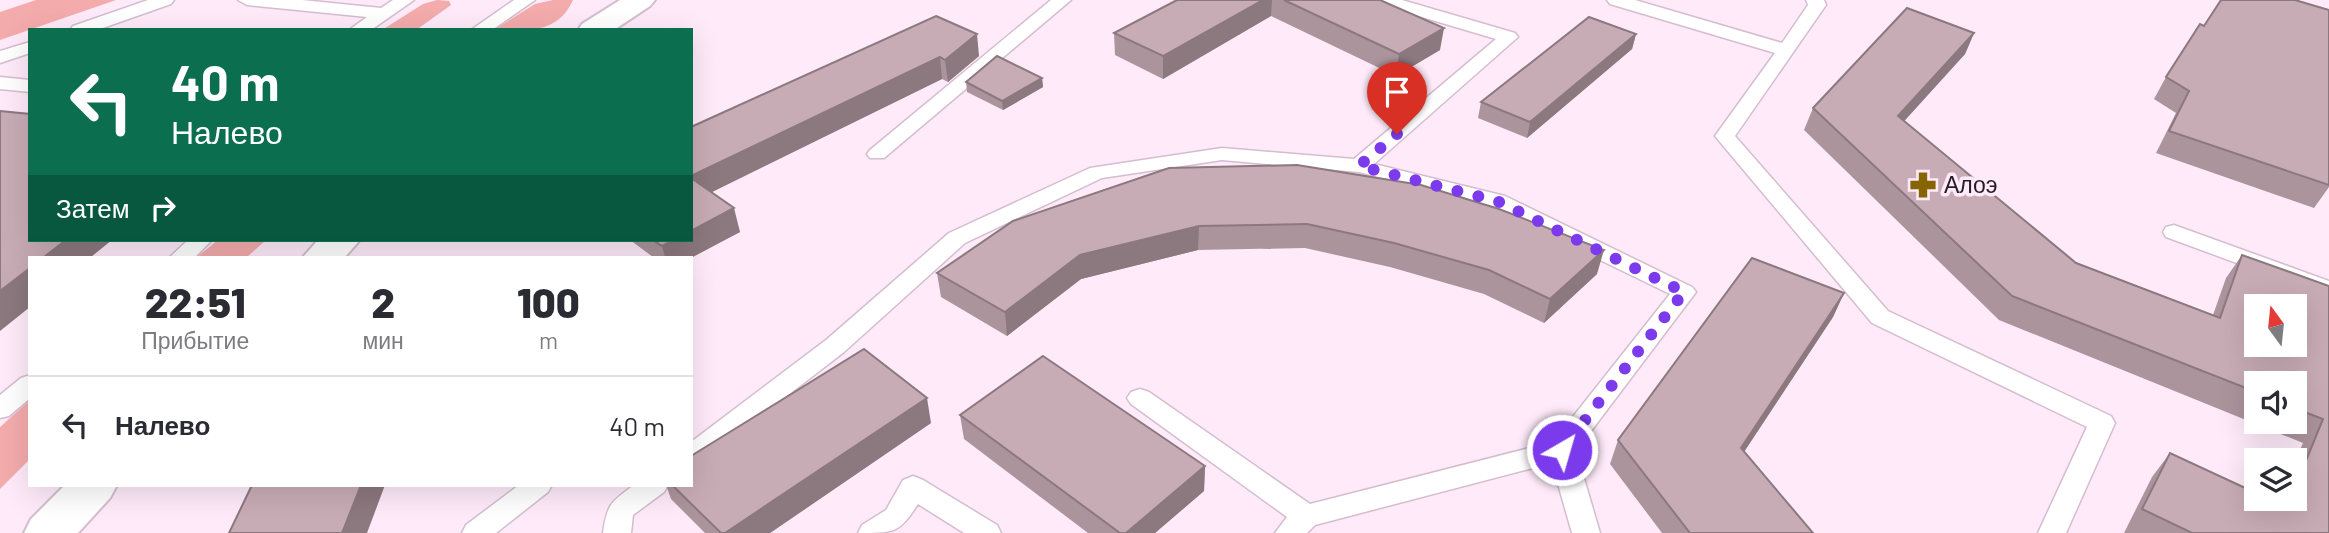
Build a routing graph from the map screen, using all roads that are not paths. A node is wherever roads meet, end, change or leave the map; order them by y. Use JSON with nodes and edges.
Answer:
{"nodes":[{"id":1,"x":165,"y":0,"type":"edge"},
{"id":2,"x":247,"y":0,"type":"edge"},
{"id":3,"x":405,"y":0,"type":"edge"},
{"id":4,"x":526,"y":0,"type":"edge"},
{"id":5,"x":640,"y":0,"type":"edge"},
{"id":6,"x":1062,"y":0,"type":"edge"},
{"id":7,"x":1384,"y":0,"type":"edge"},
{"id":8,"x":1616,"y":0,"type":"edge"},
{"id":9,"x":1815,"y":0,"type":"edge"},
{"id":10,"x":384,"y":13,"type":"junction"},
{"id":11,"x":85,"y":28,"type":"edge"},
{"id":12,"x":361,"y":28,"type":"edge"},
{"id":13,"x":483,"y":28,"type":"edge"},
{"id":14,"x":596,"y":28,"type":"edge"},
{"id":15,"x":28,"y":48,"type":"edge"},
{"id":16,"x":1786,"y":50,"type":"junction"},
{"id":17,"x":0,"y":57,"type":"edge"},
{"id":18,"x":0,"y":83,"type":"edge"},
{"id":19,"x":28,"y":86,"type":"edge"},
{"id":20,"x":877,"y":154,"type":"dead end"},
{"id":21,"x":1359,"y":166,"type":"junction"},
{"id":22,"x":2174,"y":232,"type":"dead end"},
{"id":23,"x":199,"y":242,"type":"edge"},
{"id":24,"x":339,"y":242,"type":"edge"},
{"id":25,"x":182,"y":256,"type":"edge"},
{"id":26,"x":323,"y":256,"type":"edge"},
{"id":27,"x":2329,"y":289,"type":"edge"},
{"id":28,"x":28,"y":386,"type":"edge"},
{"id":29,"x":1140,"y":398,"type":"dead end"},
{"id":30,"x":0,"y":409,"type":"edge"},
{"id":31,"x":1562,"y":450,"type":"junction"},
{"id":32,"x":693,"y":454,"type":"edge"},
{"id":33,"x":92,"y":487,"type":"edge"},
{"id":34,"x":535,"y":487,"type":"edge"},
{"id":35,"x":651,"y":487,"type":"edge"},
{"id":36,"x":1298,"y":524,"type":"edge"},
{"id":37,"x":48,"y":533,"type":"edge"},
{"id":38,"x":476,"y":533,"type":"edge"},
{"id":39,"x":617,"y":533,"type":"edge"},
{"id":40,"x":872,"y":533,"type":"edge"},
{"id":41,"x":988,"y":533,"type":"edge"},
{"id":42,"x":1586,"y":533,"type":"edge"},
{"id":43,"x":2052,"y":533,"type":"edge"}],
"edges":[{"from":1,"to":11,"type":"lane"},
{"from":2,"to":10,"type":"lane"},
{"from":3,"to":10,"type":"lane"},
{"from":4,"to":13,"type":"lane"},
{"from":5,"to":14,"type":"main road"},
{"from":6,"to":20,"type":"lane"},
{"from":7,"to":21,"type":"lane"},
{"from":8,"to":16,"type":"lane"},
{"from":9,"to":16,"type":"lane"},
{"from":10,"to":12,"type":"lane"},
{"from":15,"to":17,"type":"lane"},
{"from":16,"to":43,"type":"lane"},
{"from":18,"to":19,"type":"lane"},
{"from":21,"to":31,"type":"lane"},
{"from":21,"to":32,"type":"lane"},
{"from":22,"to":27,"type":"lane"},
{"from":23,"to":25,"type":"lane"},
{"from":24,"to":26,"type":"main road"},
{"from":28,"to":30,"type":"lane"},
{"from":29,"to":36,"type":"lane"},
{"from":31,"to":36,"type":"lane"},
{"from":31,"to":42,"type":"lane"},
{"from":33,"to":37,"type":"main road"},
{"from":34,"to":38,"type":"lane"},
{"from":35,"to":39,"type":"lane"},
{"from":40,"to":41,"type":"lane"}]}
